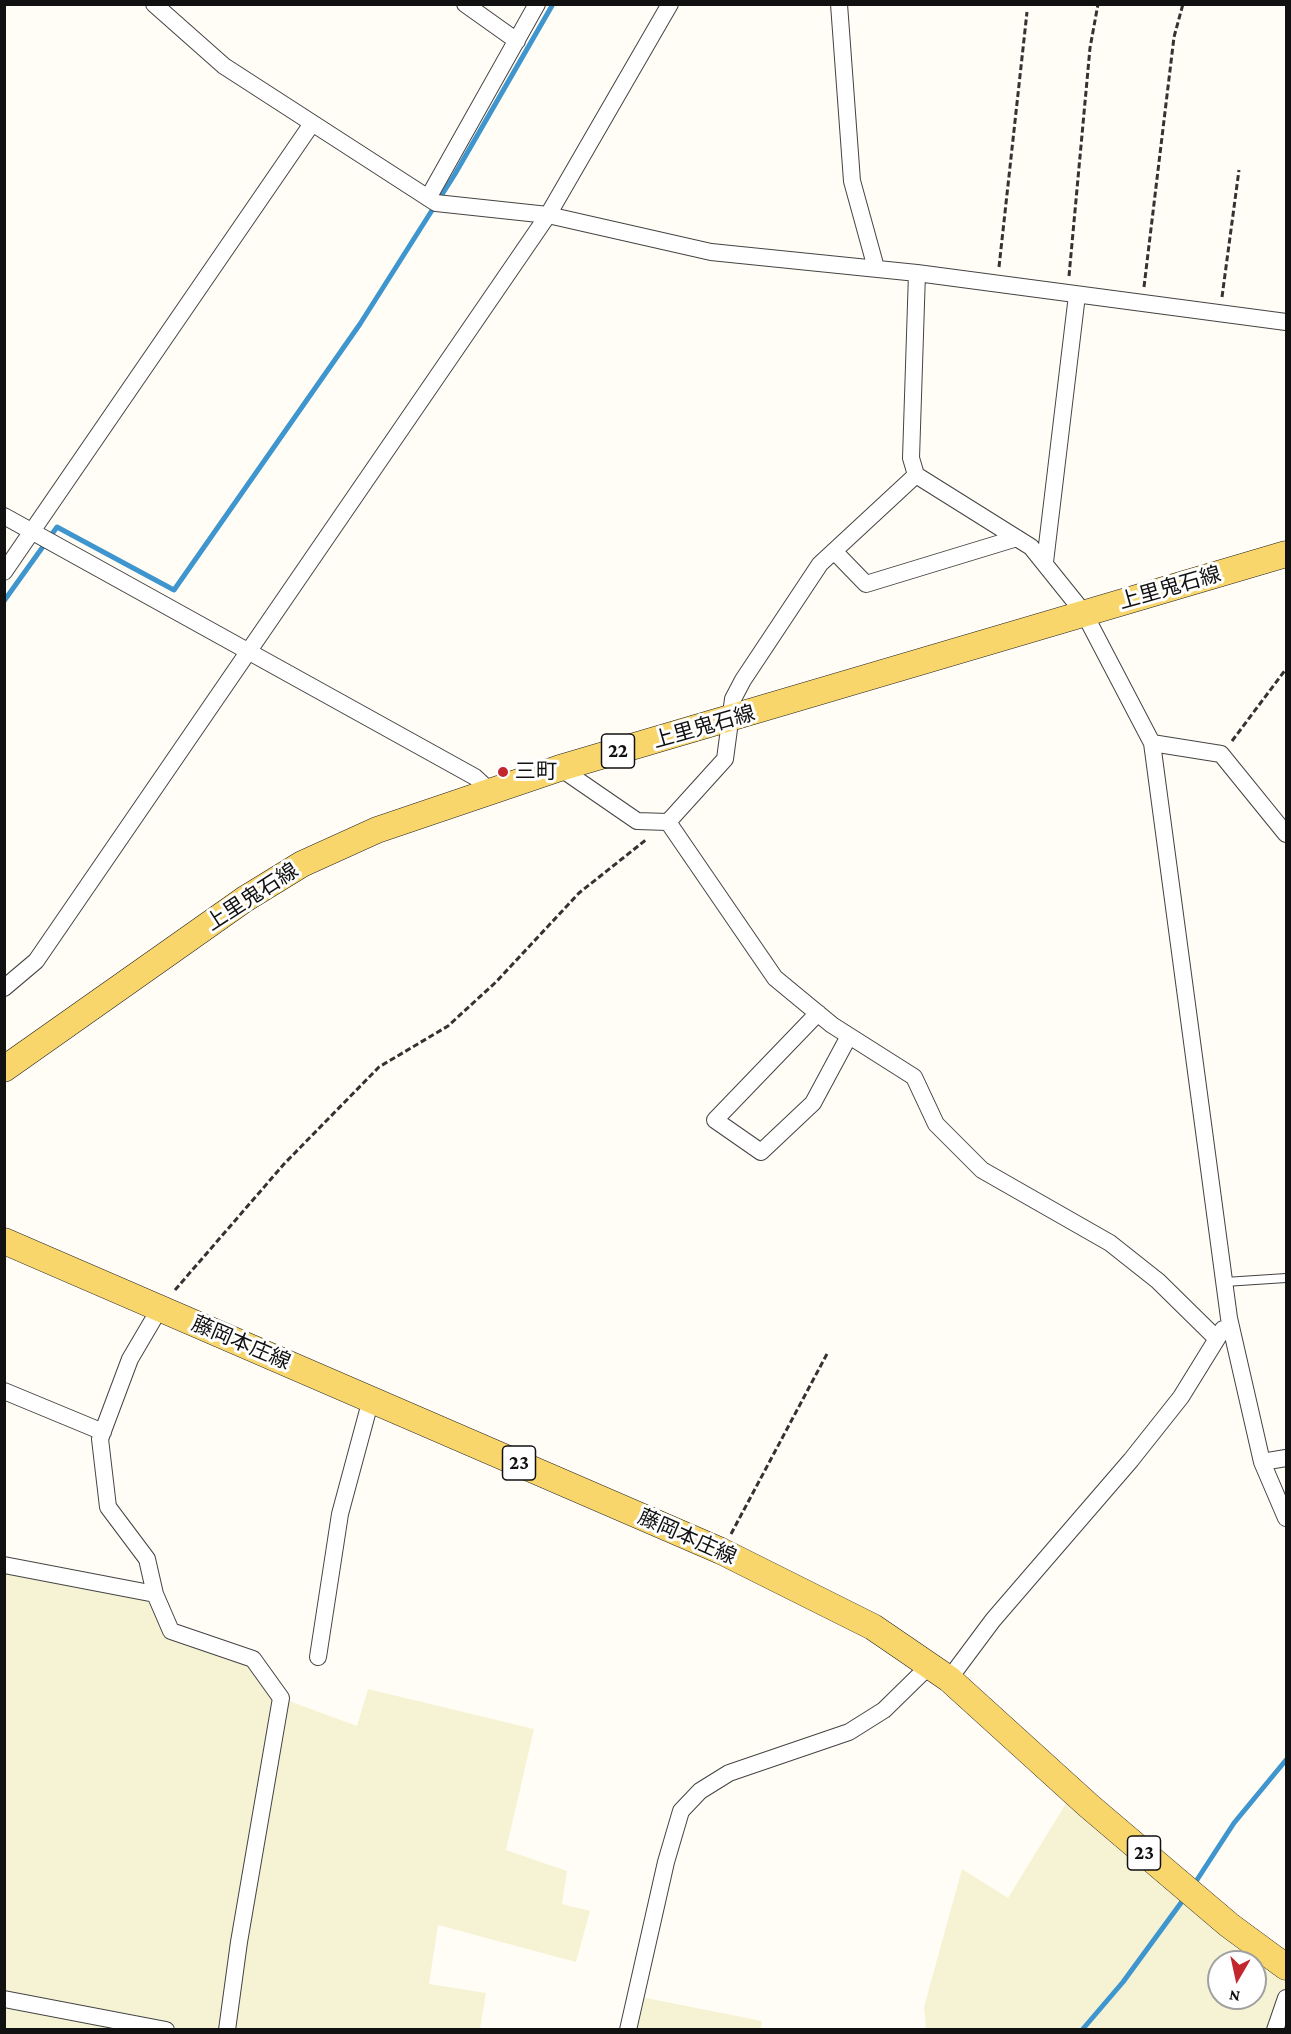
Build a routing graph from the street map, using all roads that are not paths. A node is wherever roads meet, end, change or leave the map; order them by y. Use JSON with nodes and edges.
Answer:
{"nodes":[{"id":1,"x":154,"y":4,"type":"edge"},
{"id":2,"x":465,"y":4,"type":"edge"},
{"id":3,"x":537,"y":4,"type":"edge"},
{"id":4,"x":670,"y":4,"type":"edge"},
{"id":5,"x":839,"y":4,"type":"edge"},
{"id":6,"x":517,"y":41,"type":"junction"},
{"id":7,"x":311,"y":125,"type":"junction"},
{"id":8,"x":428,"y":198,"type":"junction"},
{"id":9,"x":548,"y":215,"type":"junction"},
{"id":10,"x":876,"y":268,"type":"junction"},
{"id":11,"x":917,"y":273,"type":"junction"},
{"id":12,"x":1073,"y":294,"type":"junction"},
{"id":13,"x":1287,"y":322,"type":"edge"},
{"id":14,"x":916,"y":475,"type":"junction"},
{"id":15,"x":4,"y":516,"type":"edge"},
{"id":16,"x":32,"y":532,"type":"junction"},
{"id":17,"x":1017,"y":538,"type":"junction"},
{"id":18,"x":834,"y":551,"type":"junction"},
{"id":19,"x":1287,"y":554,"type":"edge"},
{"id":20,"x":1045,"y":562,"type":"junction"},
{"id":21,"x":4,"y":572,"type":"edge"},
{"id":22,"x":1084,"y":613,"type":"junction"},
{"id":23,"x":249,"y":651,"type":"junction"},
{"id":24,"x":731,"y":720,"type":"junction"},
{"id":25,"x":1152,"y":743,"type":"junction"},
{"id":26,"x":560,"y":768,"type":"junction"},
{"id":27,"x":489,"y":790,"type":"junction"},
{"id":28,"x":668,"y":822,"type":"junction"},
{"id":29,"x":1287,"y":834,"type":"edge"},
{"id":30,"x":4,"y":988,"type":"edge"},
{"id":31,"x":818,"y":1013,"type":"junction"},
{"id":32,"x":849,"y":1035,"type":"junction"},
{"id":33,"x":4,"y":1069,"type":"edge"},
{"id":34,"x":4,"y":1240,"type":"edge"},
{"id":35,"x":1287,"y":1278,"type":"edge"},
{"id":36,"x":1225,"y":1282,"type":"junction"},
{"id":37,"x":160,"y":1308,"type":"junction"},
{"id":38,"x":1229,"y":1318,"type":"junction"},
{"id":39,"x":1217,"y":1339,"type":"junction"},
{"id":40,"x":4,"y":1391,"type":"edge"},
{"id":41,"x":371,"y":1399,"type":"junction"},
{"id":42,"x":103,"y":1432,"type":"junction"},
{"id":43,"x":1287,"y":1458,"type":"edge"},
{"id":44,"x":1262,"y":1462,"type":"junction"},
{"id":45,"x":1287,"y":1518,"type":"edge"},
{"id":46,"x":4,"y":1565,"type":"edge"},
{"id":47,"x":155,"y":1594,"type":"junction"},
{"id":48,"x":318,"y":1657,"type":"dead end"},
{"id":49,"x":939,"y":1672,"type":"junction"},
{"id":50,"x":1287,"y":1967,"type":"edge"},
{"id":51,"x":1287,"y":1998,"type":"edge"},
{"id":52,"x":4,"y":1999,"type":"edge"},
{"id":53,"x":166,"y":2030,"type":"edge"},
{"id":54,"x":226,"y":2030,"type":"edge"},
{"id":55,"x":628,"y":2030,"type":"edge"},
{"id":56,"x":1275,"y":2030,"type":"edge"}],
"edges":[{"from":1,"to":7,"type":"street"},
{"from":2,"to":6,"type":"street"},
{"from":3,"to":6,"type":"street"},
{"from":4,"to":9,"type":"street"},
{"from":5,"to":10,"type":"street"},
{"from":6,"to":8,"type":"street"},
{"from":7,"to":8,"type":"street"},
{"from":7,"to":16,"type":"street"},
{"from":8,"to":9,"type":"street"},
{"from":9,"to":10,"type":"street"},
{"from":9,"to":23,"type":"street"},
{"from":10,"to":11,"type":"street"},
{"from":11,"to":12,"type":"street"},
{"from":11,"to":14,"type":"street"},
{"from":12,"to":13,"type":"street"},
{"from":12,"to":20,"type":"street"},
{"from":14,"to":17,"type":"street"},
{"from":14,"to":18,"type":"street"},
{"from":15,"to":16,"type":"street"},
{"from":16,"to":21,"type":"street"},
{"from":16,"to":23,"type":"street"},
{"from":17,"to":18,"type":"street"},
{"from":17,"to":20,"type":"street"},
{"from":18,"to":24,"type":"street"},
{"from":19,"to":22,"type":"main road","name":"上里鬼石線","number":"22"},
{"from":20,"to":22,"type":"street"},
{"from":22,"to":24,"type":"main road","name":"上里鬼石線","number":"22"},
{"from":22,"to":25,"type":"street"},
{"from":23,"to":27,"type":"street"},
{"from":23,"to":30,"type":"street"},
{"from":24,"to":26,"type":"main road","name":"上里鬼石線","number":"22"},
{"from":24,"to":28,"type":"street"},
{"from":25,"to":29,"type":"street"},
{"from":25,"to":36,"type":"street"},
{"from":26,"to":27,"type":"main road","name":"上里鬼石線","number":"22"},
{"from":26,"to":28,"type":"street"},
{"from":27,"to":33,"type":"main road","name":"上里鬼石線","number":"22"},
{"from":28,"to":31,"type":"street"},
{"from":31,"to":32,"type":"street"},
{"from":31,"to":32,"type":"street"},
{"from":32,"to":39,"type":"street"},
{"from":34,"to":37,"type":"main road","name":"藤岡本庄線","number":"23"},
{"from":35,"to":36,"type":"lane"},
{"from":36,"to":38,"type":"street"},
{"from":37,"to":41,"type":"main road","name":"藤岡本庄線","number":"23"},
{"from":37,"to":42,"type":"street"},
{"from":38,"to":39,"type":"street"},
{"from":38,"to":44,"type":"street"},
{"from":39,"to":49,"type":"street"},
{"from":40,"to":42,"type":"street"},
{"from":41,"to":48,"type":"street"},
{"from":41,"to":49,"type":"main road","name":"藤岡本庄線","number":"23"},
{"from":42,"to":47,"type":"street"},
{"from":43,"to":44,"type":"street"},
{"from":44,"to":45,"type":"street"},
{"from":46,"to":47,"type":"street"},
{"from":47,"to":54,"type":"street"},
{"from":49,"to":50,"type":"main road","name":"藤岡本庄線","number":"23"},
{"from":49,"to":55,"type":"street"},
{"from":51,"to":56,"type":"street"},
{"from":52,"to":53,"type":"street"}]}
